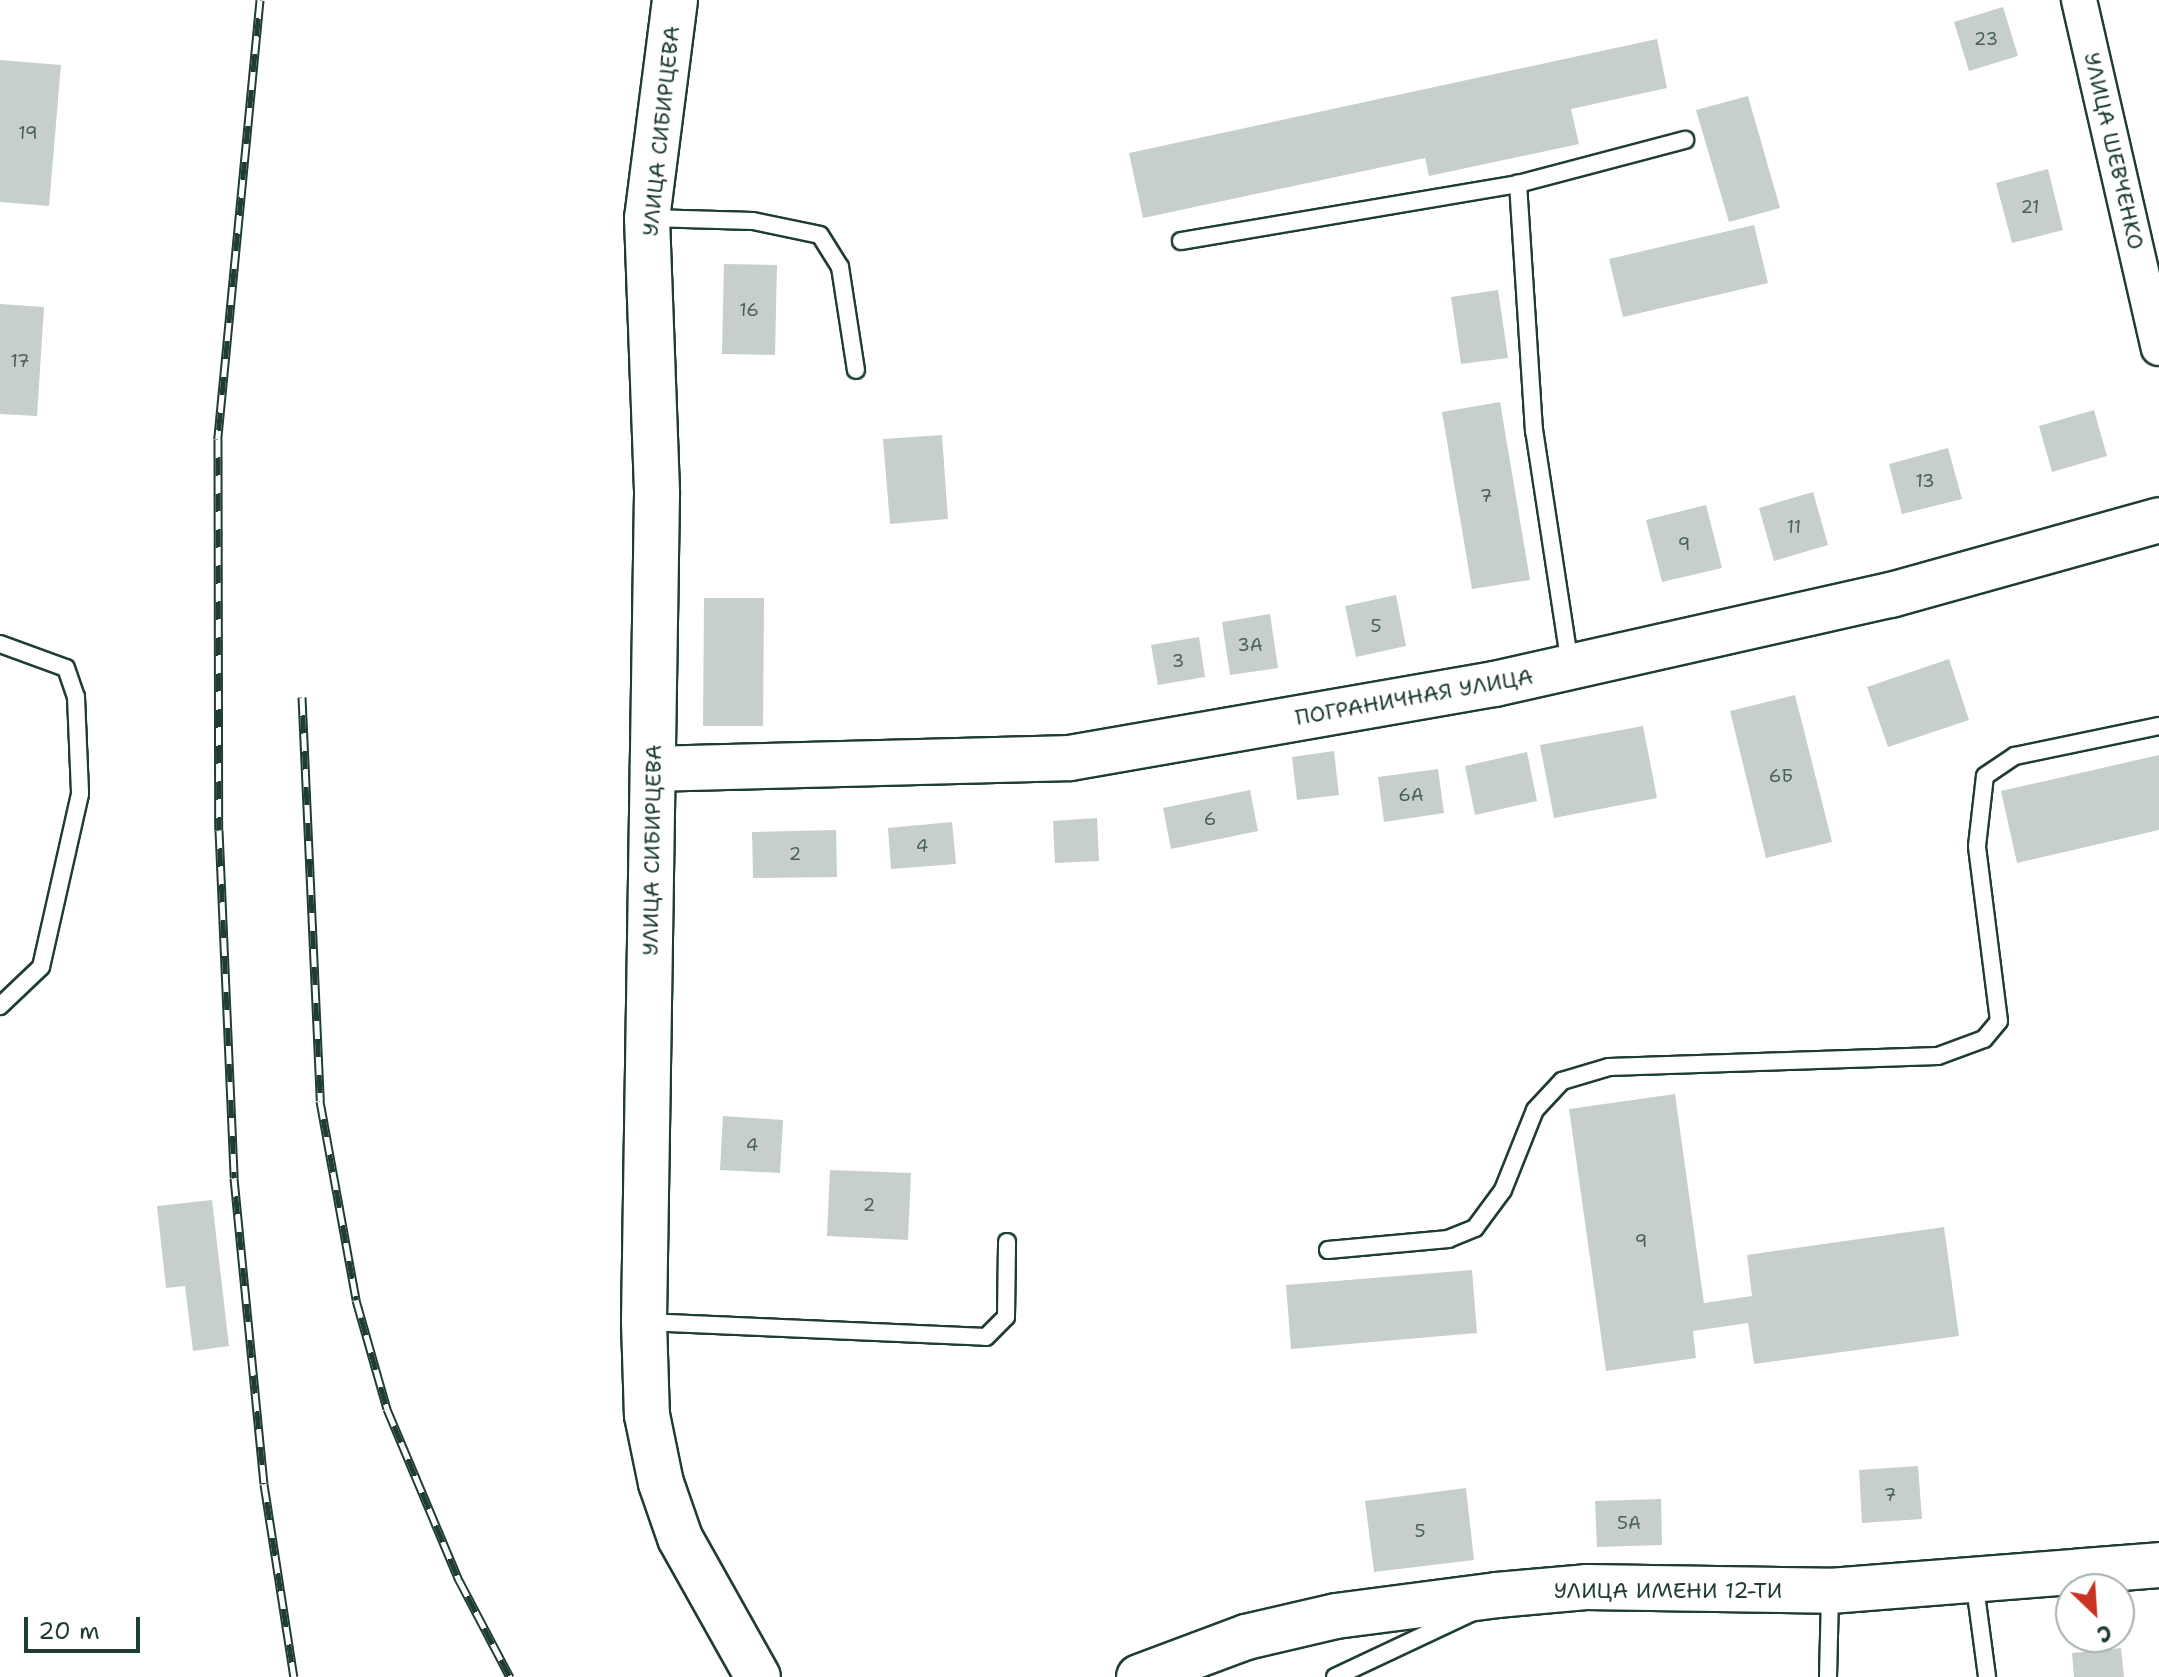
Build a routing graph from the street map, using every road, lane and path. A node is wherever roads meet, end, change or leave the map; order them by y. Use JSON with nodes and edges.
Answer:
{"nodes":[{"id":1,"x":675,"y":0,"type":"edge"},
{"id":2,"x":2079,"y":0,"type":"edge"},
{"id":3,"x":1685,"y":140,"type":"dead end"},
{"id":4,"x":1518,"y":184,"type":"junction"},
{"id":5,"x":647,"y":218,"type":"junction"},
{"id":6,"x":1181,"y":241,"type":"dead end"},
{"id":7,"x":2159,"y":348,"type":"edge"},
{"id":8,"x":856,"y":370,"type":"dead end"},
{"id":9,"x":2159,"y":520,"type":"edge"},
{"id":10,"x":0,"y":644,"type":"edge"},
{"id":11,"x":1570,"y":666,"type":"junction"},
{"id":12,"x":2159,"y":726,"type":"edge"},
{"id":13,"x":653,"y":769,"type":"junction"},
{"id":14,"x":0,"y":1006,"type":"edge"},
{"id":15,"x":1007,"y":1242,"type":"dead end"},
{"id":16,"x":1328,"y":1250,"type":"dead end"},
{"id":17,"x":644,"y":1322,"type":"junction"},
{"id":18,"x":2159,"y":1565,"type":"edge"},
{"id":19,"x":1974,"y":1578,"type":"junction"},
{"id":20,"x":1830,"y":1591,"type":"junction"},
{"id":21,"x":1497,"y":1595,"type":"junction"},
{"id":22,"x":1184,"y":1667,"type":"edge"},
{"id":23,"x":758,"y":1677,"type":"edge"},
{"id":24,"x":1139,"y":1677,"type":"edge"},
{"id":25,"x":1335,"y":1677,"type":"edge"},
{"id":26,"x":1828,"y":1677,"type":"edge"},
{"id":27,"x":1987,"y":1677,"type":"edge"}],
"edges":[{"from":1,"to":5,"type":"street","name":"УЛИЦА СИБИРЦЕВА"},
{"from":2,"to":7,"type":"street","name":"УЛИЦА ШЕВЧЕНКО"},
{"from":3,"to":4,"type":"lane"},
{"from":4,"to":6,"type":"lane"},
{"from":4,"to":11,"type":"lane"},
{"from":5,"to":8,"type":"lane"},
{"from":5,"to":13,"type":"street","name":"УЛИЦА СИБИРЦЕВА"},
{"from":9,"to":11,"type":"street","name":"ПОГРАНИЧНАЯ УЛИЦА"},
{"from":10,"to":14,"type":"lane"},
{"from":11,"to":13,"type":"street","name":"ПОГРАНИЧНАЯ УЛИЦА"},
{"from":12,"to":16,"type":"lane"},
{"from":13,"to":17,"type":"street","name":"УЛИЦА СИБИРЦЕВА"},
{"from":15,"to":17,"type":"lane"},
{"from":17,"to":23,"type":"street","name":"УЛИЦА СИБИРЦЕВА"},
{"from":18,"to":19,"type":"street","name":"УЛИЦА ИМЕНИ 12-ТИ"},
{"from":19,"to":20,"type":"street","name":"УЛИЦА ИМЕНИ 12-ТИ"},
{"from":19,"to":27,"type":"lane"},
{"from":20,"to":21,"type":"street","name":"УЛИЦА ИМЕНИ 12-ТИ"},
{"from":20,"to":26,"type":"lane"},
{"from":21,"to":22,"type":"street","name":"УЛИЦА ИМЕНИ 12-ТИ"},
{"from":21,"to":25,"type":"lane"},
{"from":22,"to":24,"type":"street","name":"УЛИЦА ИМЕНИ 12-ТИ"}]}
